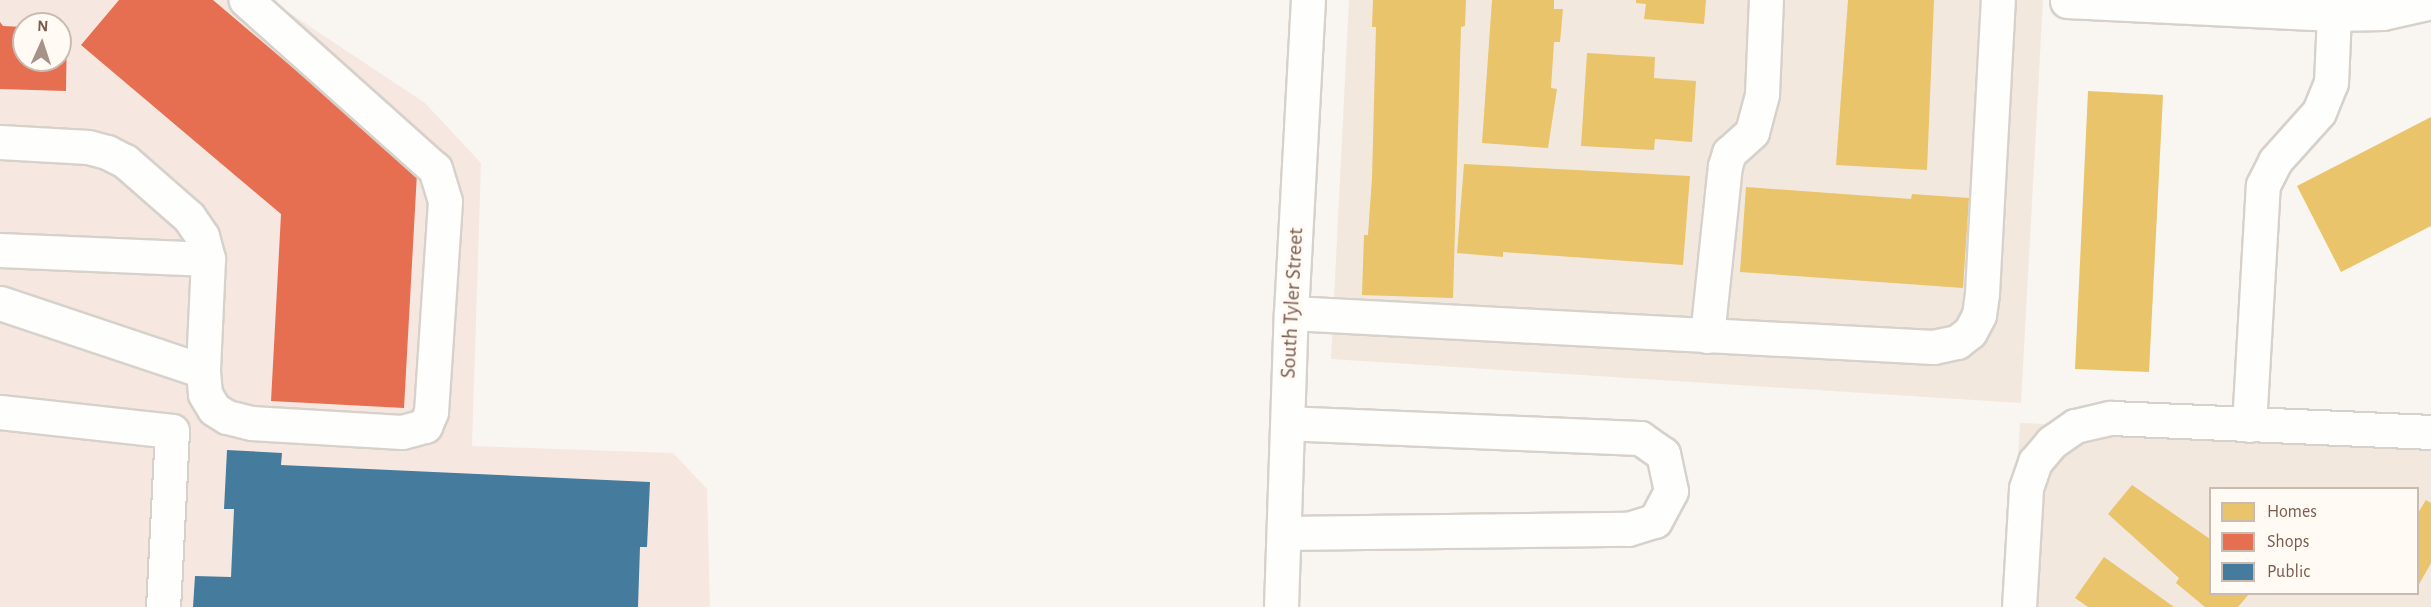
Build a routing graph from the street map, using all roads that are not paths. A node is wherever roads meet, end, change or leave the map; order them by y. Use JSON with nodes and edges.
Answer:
{"nodes":[{"id":1,"x":246,"y":0,"type":"edge"},
{"id":2,"x":1308,"y":0,"type":"edge"},
{"id":3,"x":1766,"y":0,"type":"edge"},
{"id":4,"x":1998,"y":0,"type":"edge"},
{"id":5,"x":2067,"y":1,"type":"edge"},
{"id":6,"x":2115,"y":1,"type":"edge"},
{"id":7,"x":2431,"y":2,"type":"edge"},
{"id":8,"x":2334,"y":14,"type":"junction"},
{"id":9,"x":0,"y":142,"type":"edge"},
{"id":10,"x":0,"y":250,"type":"edge"},
{"id":11,"x":208,"y":259,"type":"junction"},
{"id":12,"x":0,"y":303,"type":"edge"},
{"id":13,"x":1291,"y":313,"type":"junction"},
{"id":14,"x":1707,"y":336,"type":"junction"},
{"id":15,"x":203,"y":371,"type":"junction"},
{"id":16,"x":0,"y":412,"type":"edge"},
{"id":17,"x":1288,"y":423,"type":"junction"},
{"id":18,"x":2249,"y":425,"type":"junction"},
{"id":19,"x":2431,"y":432,"type":"edge"},
{"id":20,"x":1284,"y":533,"type":"junction"},
{"id":21,"x":163,"y":607,"type":"edge"},
{"id":22,"x":1281,"y":607,"type":"edge"},
{"id":23,"x":2019,"y":607,"type":"edge"}],
"edges":[{"from":1,"to":15,"type":"street"},
{"from":2,"to":13,"type":"street","name":"South Tyler Street"},
{"from":3,"to":14,"type":"street"},
{"from":4,"to":14,"type":"street"},
{"from":5,"to":6,"type":"street"},
{"from":6,"to":8,"type":"street"},
{"from":7,"to":8,"type":"street"},
{"from":8,"to":18,"type":"street"},
{"from":9,"to":11,"type":"street"},
{"from":10,"to":11,"type":"street"},
{"from":11,"to":15,"type":"street"},
{"from":12,"to":15,"type":"street"},
{"from":13,"to":14,"type":"street"},
{"from":13,"to":17,"type":"street","name":"South Tyler Street"},
{"from":16,"to":21,"type":"street"},
{"from":17,"to":20,"type":"street","name":"South Tyler Street"},
{"from":17,"to":20,"type":"street"},
{"from":18,"to":19,"type":"street"},
{"from":18,"to":23,"type":"street"},
{"from":20,"to":22,"type":"street","name":"South Tyler Street"}]}
